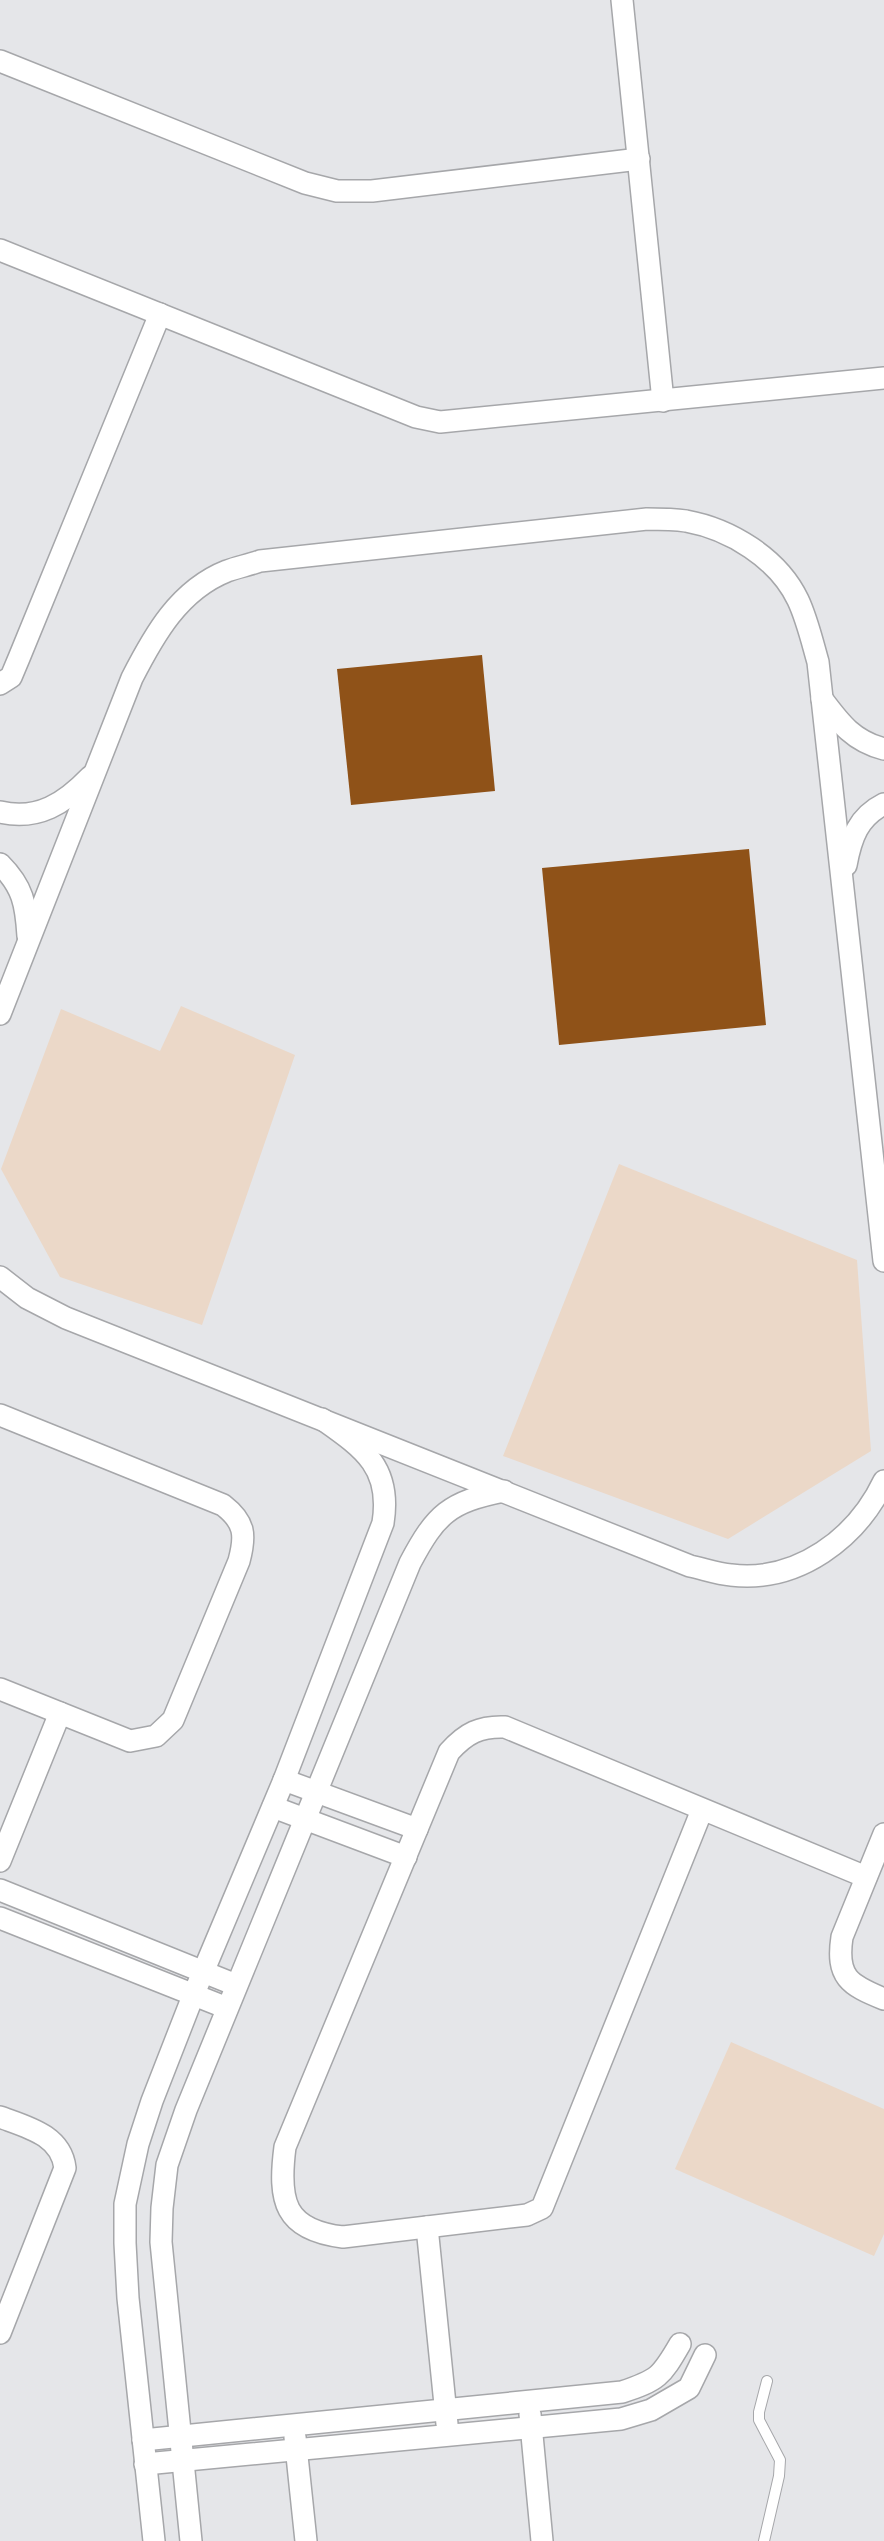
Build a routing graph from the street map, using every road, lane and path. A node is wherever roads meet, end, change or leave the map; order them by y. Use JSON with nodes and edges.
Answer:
{"nodes":[{"id":1,"x":622,"y":0,"type":"edge"},
{"id":2,"x":0,"y":60,"type":"edge"},
{"id":3,"x":639,"y":160,"type":"junction"},
{"id":4,"x":0,"y":250,"type":"edge"},
{"id":5,"x":160,"y":314,"type":"junction"},
{"id":6,"x":884,"y":378,"type":"edge"},
{"id":7,"x":663,"y":400,"type":"junction"},
{"id":8,"x":0,"y":684,"type":"edge"},
{"id":9,"x":822,"y":698,"type":"junction"},
{"id":10,"x":884,"y":749,"type":"edge"},
{"id":11,"x":96,"y":771,"type":"junction"},
{"id":12,"x":884,"y":804,"type":"edge"},
{"id":13,"x":0,"y":812,"type":"edge"},
{"id":14,"x":0,"y":864,"type":"edge"},
{"id":15,"x":843,"y":887,"type":"junction"},
{"id":16,"x":29,"y":941,"type":"junction"},
{"id":17,"x":0,"y":1014,"type":"edge"},
{"id":18,"x":884,"y":1261,"type":"edge"},
{"id":19,"x":0,"y":1277,"type":"edge"},
{"id":20,"x":0,"y":1415,"type":"edge"},
{"id":21,"x":322,"y":1419,"type":"junction"},
{"id":22,"x":884,"y":1480,"type":"edge"},
{"id":23,"x":504,"y":1491,"type":"junction"},
{"id":24,"x":0,"y":1689,"type":"edge"},
{"id":25,"x":60,"y":1713,"type":"junction"},
{"id":26,"x":284,"y":1780,"type":"junction"},
{"id":27,"x":317,"y":1792,"type":"junction"},
{"id":28,"x":273,"y":1807,"type":"junction"},
{"id":29,"x":702,"y":1810,"type":"junction"},
{"id":30,"x":306,"y":1819,"type":"junction"},
{"id":31,"x":417,"y":1829,"type":"junction"},
{"id":32,"x":884,"y":1834,"type":"edge"},
{"id":33,"x":406,"y":1857,"type":"junction"},
{"id":34,"x":0,"y":1861,"type":"edge"},
{"id":35,"x":866,"y":1877,"type":"junction"},
{"id":36,"x":0,"y":1890,"type":"edge"},
{"id":37,"x":0,"y":1918,"type":"edge"},
{"id":38,"x":203,"y":1972,"type":"junction"},
{"id":39,"x":236,"y":1985,"type":"junction"},
{"id":40,"x":193,"y":1996,"type":"junction"},
{"id":41,"x":884,"y":1999,"type":"edge"},
{"id":42,"x":227,"y":2008,"type":"junction"},
{"id":43,"x":0,"y":2117,"type":"edge"},
{"id":44,"x":427,"y":2227,"type":"junction"},
{"id":45,"x":0,"y":2333,"type":"edge"},
{"id":46,"x":680,"y":2344,"type":"dead end"},
{"id":47,"x":705,"y":2355,"type":"dead end"},
{"id":48,"x":767,"y":2382,"type":"dead end"},
{"id":49,"x":528,"y":2401,"type":"junction"},
{"id":50,"x":445,"y":2410,"type":"junction"},
{"id":51,"x":294,"y":2425,"type":"junction"},
{"id":52,"x":531,"y":2428,"type":"junction"},
{"id":53,"x":180,"y":2436,"type":"junction"},
{"id":54,"x":448,"y":2436,"type":"junction"},
{"id":55,"x":143,"y":2440,"type":"junction"},
{"id":56,"x":296,"y":2450,"type":"junction"},
{"id":57,"x":182,"y":2460,"type":"junction"},
{"id":58,"x":145,"y":2464,"type":"junction"},
{"id":59,"x":154,"y":2541,"type":"edge"},
{"id":60,"x":191,"y":2541,"type":"edge"},
{"id":61,"x":306,"y":2541,"type":"edge"},
{"id":62,"x":542,"y":2541,"type":"edge"},
{"id":63,"x":764,"y":2541,"type":"edge"}],
"edges":[{"from":1,"to":3,"type":"street"},
{"from":2,"to":3,"type":"street"},
{"from":3,"to":7,"type":"street"},
{"from":4,"to":5,"type":"street"},
{"from":5,"to":7,"type":"street"},
{"from":5,"to":8,"type":"street"},
{"from":6,"to":7,"type":"street"},
{"from":9,"to":10,"type":"street"},
{"from":9,"to":11,"type":"street"},
{"from":9,"to":15,"type":"street"},
{"from":11,"to":13,"type":"street"},
{"from":11,"to":16,"type":"street"},
{"from":12,"to":15,"type":"street"},
{"from":14,"to":16,"type":"street"},
{"from":15,"to":18,"type":"street"},
{"from":16,"to":17,"type":"street"},
{"from":19,"to":21,"type":"street"},
{"from":20,"to":25,"type":"street"},
{"from":21,"to":23,"type":"street"},
{"from":21,"to":26,"type":"street"},
{"from":22,"to":23,"type":"street"},
{"from":23,"to":27,"type":"street"},
{"from":24,"to":25,"type":"street"},
{"from":25,"to":34,"type":"street"},
{"from":26,"to":27,"type":"street"},
{"from":26,"to":28,"type":"street"},
{"from":27,"to":30,"type":"street"},
{"from":27,"to":31,"type":"street"},
{"from":28,"to":30,"type":"street"},
{"from":28,"to":38,"type":"street"},
{"from":29,"to":31,"type":"street"},
{"from":29,"to":35,"type":"street"},
{"from":29,"to":44,"type":"street"},
{"from":30,"to":33,"type":"street"},
{"from":30,"to":39,"type":"street"},
{"from":31,"to":33,"type":"street"},
{"from":32,"to":35,"type":"street"},
{"from":33,"to":44,"type":"street"},
{"from":35,"to":41,"type":"street"},
{"from":36,"to":38,"type":"street"},
{"from":37,"to":40,"type":"street"},
{"from":38,"to":39,"type":"street"},
{"from":38,"to":40,"type":"street"},
{"from":39,"to":42,"type":"street"},
{"from":40,"to":42,"type":"street"},
{"from":40,"to":55,"type":"street"},
{"from":42,"to":53,"type":"street"},
{"from":43,"to":45,"type":"street"},
{"from":44,"to":50,"type":"street"},
{"from":46,"to":49,"type":"street"},
{"from":47,"to":52,"type":"street"},
{"from":48,"to":63,"type":"lane"},
{"from":49,"to":50,"type":"street"},
{"from":49,"to":52,"type":"street"},
{"from":50,"to":51,"type":"street"},
{"from":50,"to":54,"type":"street"},
{"from":51,"to":53,"type":"street"},
{"from":51,"to":56,"type":"street"},
{"from":52,"to":54,"type":"street"},
{"from":52,"to":62,"type":"street"},
{"from":53,"to":55,"type":"street"},
{"from":53,"to":57,"type":"street"},
{"from":54,"to":56,"type":"street"},
{"from":55,"to":58,"type":"street"},
{"from":56,"to":57,"type":"street"},
{"from":56,"to":61,"type":"street"},
{"from":57,"to":58,"type":"street"},
{"from":57,"to":60,"type":"street"},
{"from":58,"to":59,"type":"street"}]}
